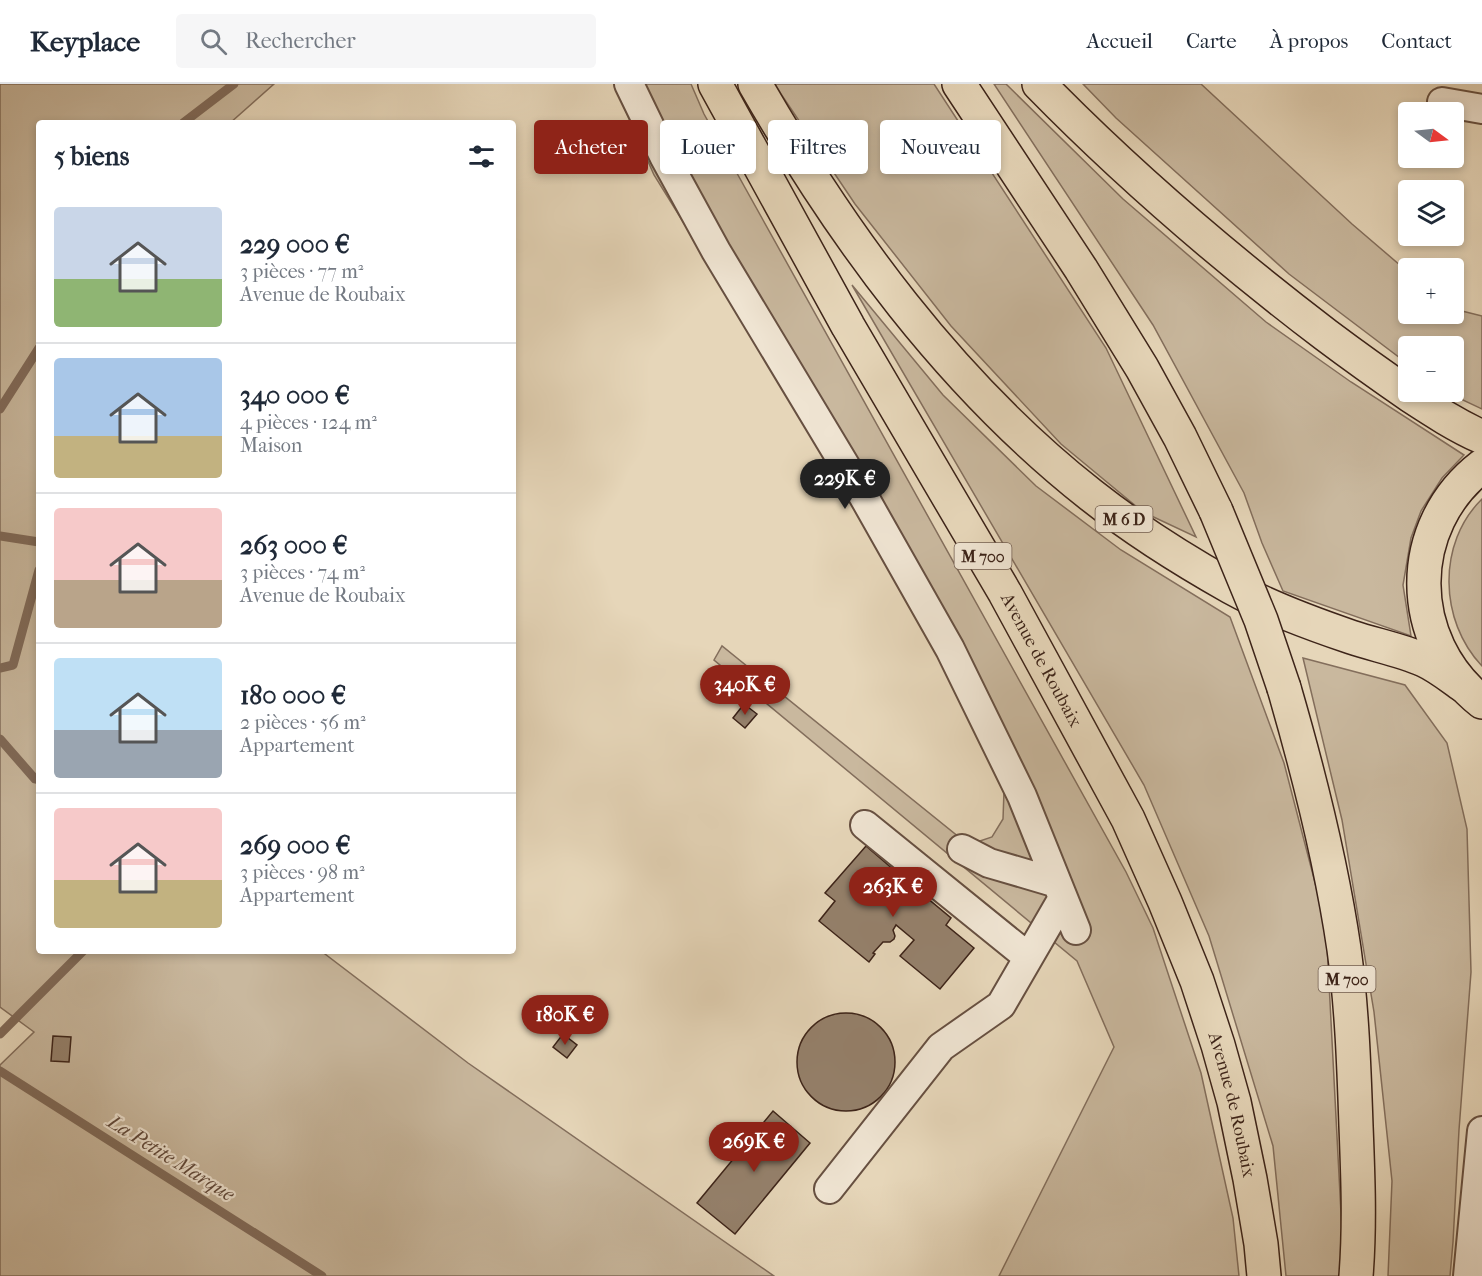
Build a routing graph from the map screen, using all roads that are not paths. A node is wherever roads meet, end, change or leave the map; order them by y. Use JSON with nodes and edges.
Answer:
{"nodes":[{"id":1,"x":629,"y":84,"type":"edge"},
{"id":2,"x":715,"y":84,"type":"edge"},
{"id":3,"x":755,"y":84,"type":"edge"},
{"id":4,"x":959,"y":84,"type":"edge"},
{"id":5,"x":1039,"y":84,"type":"edge"},
{"id":6,"x":1464,"y":106,"type":"edge"},
{"id":7,"x":1482,"y":109,"type":"edge"},
{"id":8,"x":1482,"y":436,"type":"edge"},
{"id":9,"x":1482,"y":466,"type":"edge"},
{"id":10,"x":1477,"y":698,"type":"edge"},
{"id":11,"x":865,"y":825,"type":"dead end"},
{"id":12,"x":962,"y":849,"type":"dead end"},
{"id":13,"x":1060,"y":891,"type":"junction"},
{"id":14,"x":1076,"y":930,"type":"dead end"},
{"id":15,"x":1028,"y":957,"type":"junction"},
{"id":16,"x":1482,"y":1131,"type":"edge"},
{"id":17,"x":829,"y":1189,"type":"dead end"},
{"id":18,"x":1264,"y":1276,"type":"edge"},
{"id":19,"x":1356,"y":1276,"type":"edge"},
{"id":20,"x":1468,"y":1276,"type":"edge"}],
"edges":[{"from":1,"to":13,"type":"street"},
{"from":2,"to":18,"type":"highway","name":"Avenue de Roubaix","number":"M 700"},
{"from":3,"to":10,"type":"highway","number":"M 6 D"},
{"from":4,"to":19,"type":"highway","number":"M 700","bridge":true},
{"from":5,"to":8,"type":"highway"},
{"from":6,"to":7,"type":"street"},
{"from":9,"to":10,"type":"highway"},
{"from":11,"to":15,"type":"street"},
{"from":12,"to":13,"type":"street"},
{"from":13,"to":14,"type":"street"},
{"from":13,"to":15,"type":"street"},
{"from":15,"to":17,"type":"street"},
{"from":16,"to":20,"type":"street"}]}
